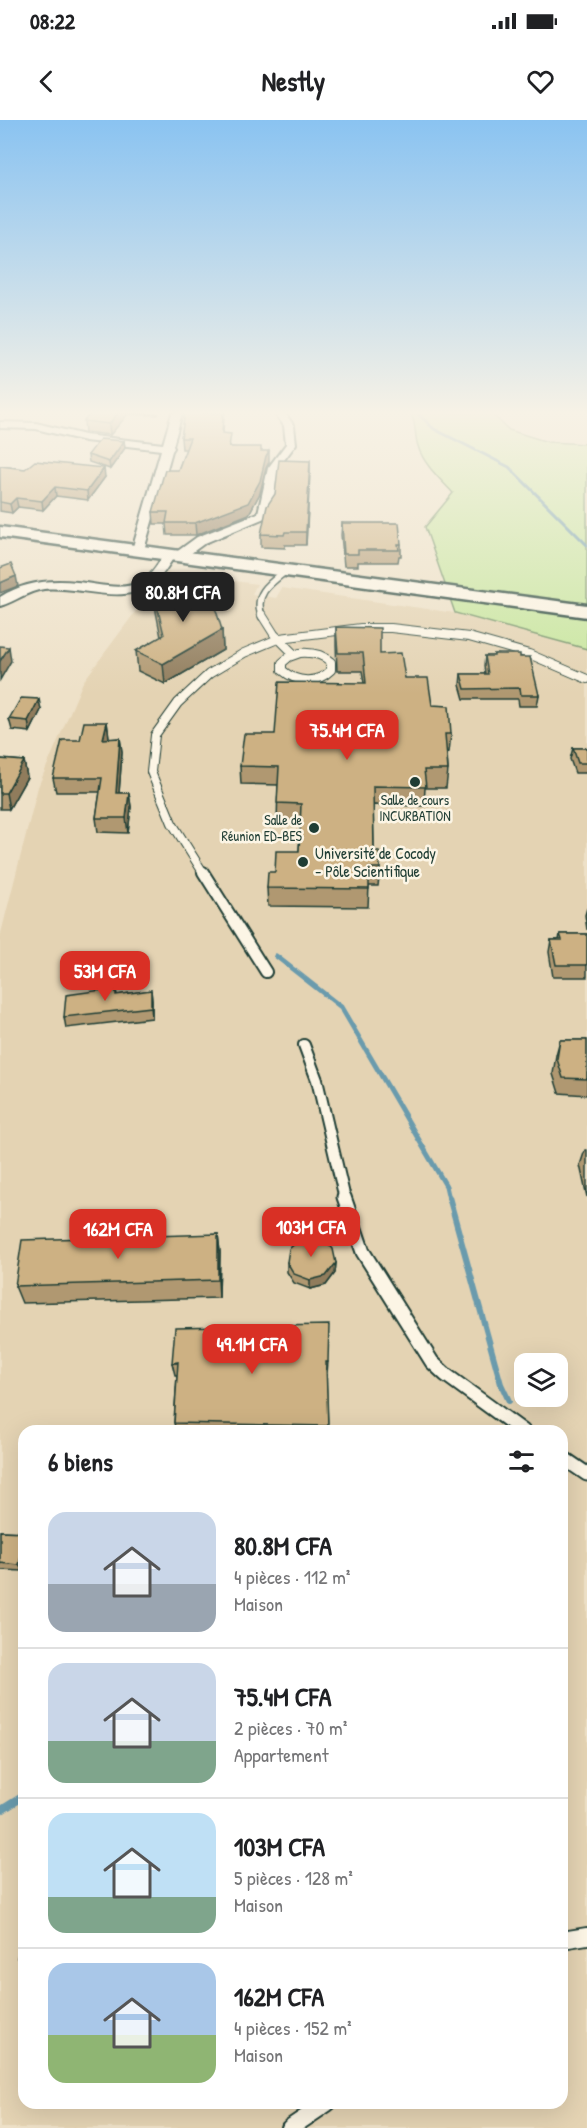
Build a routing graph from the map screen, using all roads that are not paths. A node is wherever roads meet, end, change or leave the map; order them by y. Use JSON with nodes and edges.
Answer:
{"nodes":[{"id":1,"x":151,"y":507,"type":"edge"},
{"id":2,"x":267,"y":507,"type":"edge"},
{"id":3,"x":0,"y":532,"type":"edge"},
{"id":4,"x":138,"y":550,"type":"junction"},
{"id":5,"x":175,"y":555,"type":"junction"},
{"id":6,"x":287,"y":570,"type":"junction"},
{"id":7,"x":0,"y":602,"type":"edge"},
{"id":8,"x":587,"y":611,"type":"edge"},
{"id":9,"x":280,"y":638,"type":"junction"},
{"id":10,"x":294,"y":654,"type":"junction"},
{"id":11,"x":587,"y":679,"type":"edge"},
{"id":12,"x":266,"y":972,"type":"dead end"},
{"id":13,"x":304,"y":1045,"type":"dead end"},
{"id":14,"x":515,"y":1425,"type":"edge"},
{"id":15,"x":568,"y":1461,"type":"edge"},
{"id":16,"x":587,"y":1474,"type":"edge"},
{"id":17,"x":587,"y":1936,"type":"edge"},
{"id":18,"x":568,"y":1939,"type":"edge"},
{"id":19,"x":314,"y":2109,"type":"edge"},
{"id":20,"x":290,"y":2128,"type":"edge"}],
"edges":[{"from":1,"to":4,"type":"street"},
{"from":2,"to":5,"type":"street"},
{"from":3,"to":4,"type":"main road"},
{"from":4,"to":5,"type":"main road"},
{"from":5,"to":6,"type":"main road"},
{"from":5,"to":7,"type":"street"},
{"from":6,"to":8,"type":"main road"},
{"from":6,"to":9,"type":"lane"},
{"from":9,"to":10,"type":"lane"},
{"from":9,"to":11,"type":"lane"},
{"from":9,"to":12,"type":"lane"},
{"from":10,"to":10,"type":"lane"},
{"from":13,"to":14,"type":"lane"},
{"from":15,"to":16,"type":"lane"},
{"from":17,"to":18,"type":"lane"},
{"from":19,"to":20,"type":"lane"}]}
